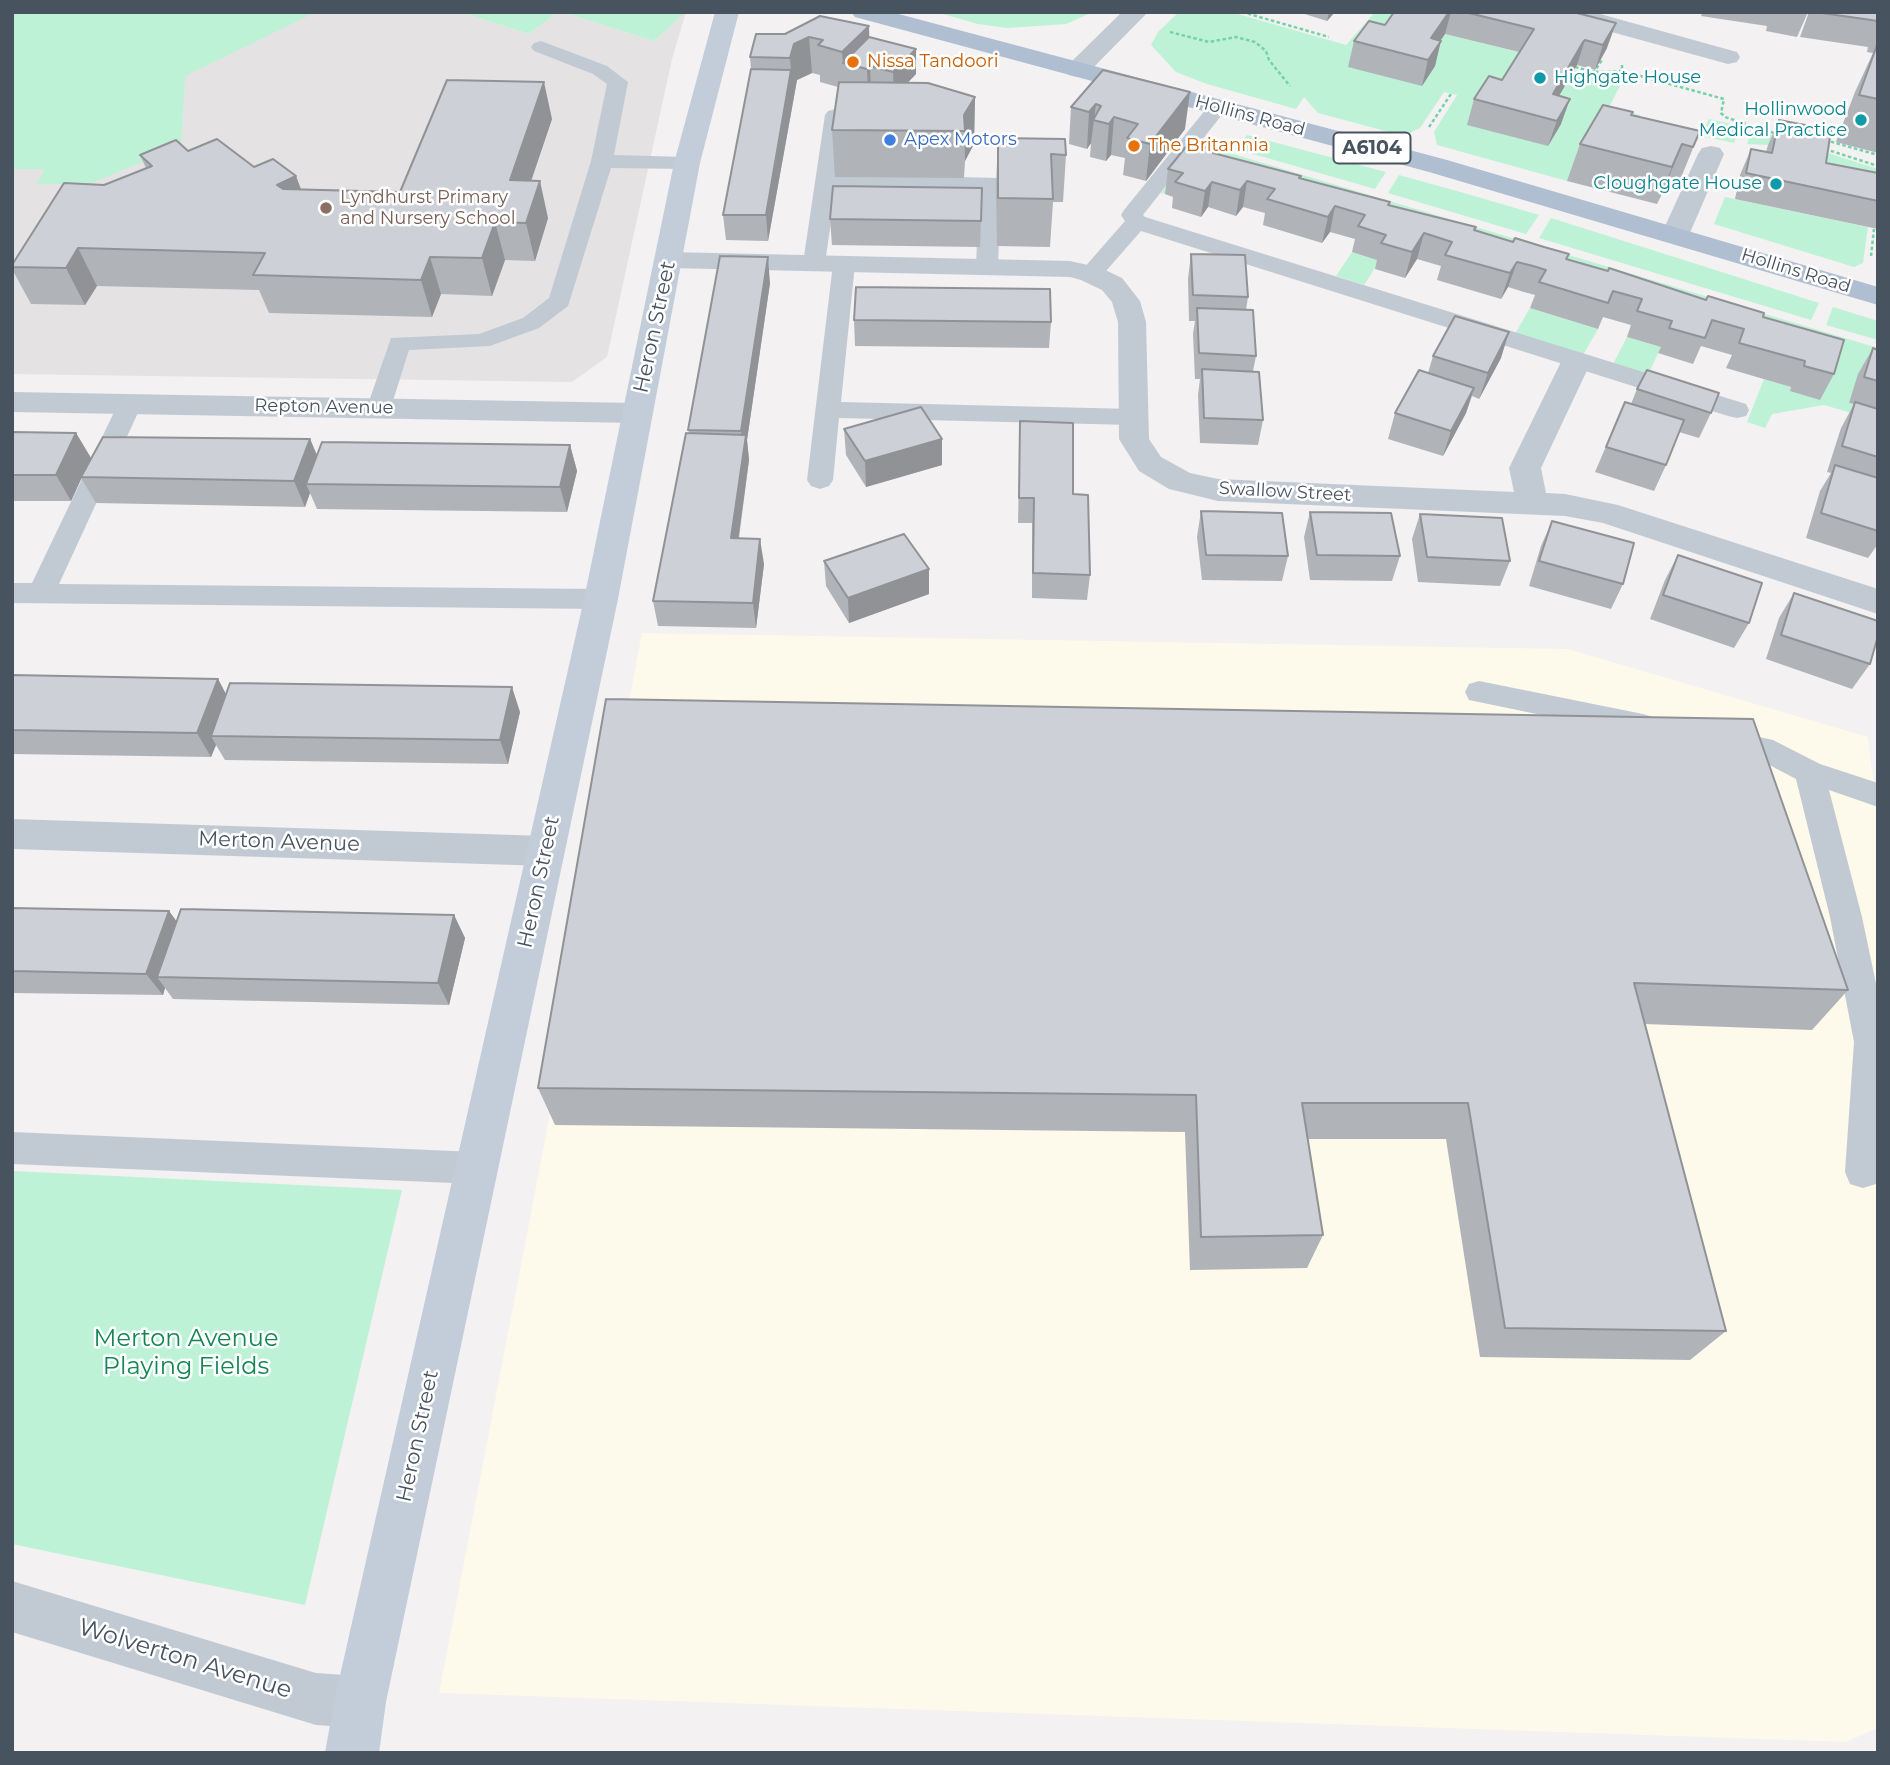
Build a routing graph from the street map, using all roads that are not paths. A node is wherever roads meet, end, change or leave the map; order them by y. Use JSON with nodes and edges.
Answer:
{"nodes":[{"id":1,"x":727,"y":12,"type":"edge"},
{"id":2,"x":863,"y":12,"type":"edge"},
{"id":3,"x":1136,"y":12,"type":"edge"},
{"id":4,"x":1565,"y":12,"type":"edge"},
{"id":5,"x":541,"y":47,"type":"dead end"},
{"id":6,"x":1728,"y":57,"type":"dead end"},
{"id":7,"x":1077,"y":69,"type":"junction"},
{"id":8,"x":1218,"y":107,"type":"junction"},
{"id":9,"x":835,"y":115,"type":"edge"},
{"id":10,"x":1711,"y":154,"type":"dead end"},
{"id":11,"x":602,"y":161,"type":"junction"},
{"id":12,"x":687,"y":163,"type":"junction"},
{"id":13,"x":827,"y":180,"type":"junction"},
{"id":14,"x":1136,"y":222,"type":"junction"},
{"id":15,"x":1675,"y":235,"type":"junction"},
{"id":16,"x":670,"y":260,"type":"junction"},
{"id":17,"x":829,"y":263,"type":"junction"},
{"id":18,"x":987,"y":267,"type":"junction"},
{"id":19,"x":1091,"y":274,"type":"junction"},
{"id":20,"x":1878,"y":296,"type":"edge"},
{"id":21,"x":1576,"y":362,"type":"junction"},
{"id":22,"x":12,"y":402,"type":"edge"},
{"id":23,"x":130,"y":404,"type":"junction"},
{"id":24,"x":379,"y":407,"type":"junction"},
{"id":25,"x":828,"y":410,"type":"junction"},
{"id":26,"x":1737,"y":410,"type":"dead end"},
{"id":27,"x":636,"y":414,"type":"junction"},
{"id":28,"x":1133,"y":417,"type":"junction"},
{"id":29,"x":820,"y":480,"type":"dead end"},
{"id":30,"x":1532,"y":503,"type":"junction"},
{"id":31,"x":12,"y":593,"type":"edge"},
{"id":32,"x":41,"y":593,"type":"junction"},
{"id":33,"x":601,"y":599,"type":"junction"},
{"id":34,"x":1878,"y":602,"type":"edge"},
{"id":35,"x":1479,"y":692,"type":"dead end"},
{"id":36,"x":1809,"y":772,"type":"junction"},
{"id":37,"x":1878,"y":795,"type":"edge"},
{"id":38,"x":12,"y":834,"type":"edge"},
{"id":39,"x":546,"y":851,"type":"junction"},
{"id":40,"x":12,"y":1148,"type":"edge"},
{"id":41,"x":476,"y":1168,"type":"junction"},
{"id":42,"x":1863,"y":1172,"type":"dead end"},
{"id":43,"x":12,"y":1606,"type":"edge"},
{"id":44,"x":360,"y":1702,"type":"junction"},
{"id":45,"x":352,"y":1753,"type":"edge"}],
"edges":[{"from":1,"to":12,"type":"street","name":"Heron Street"},
{"from":2,"to":7,"type":"main road","name":"Hollins Road","number":"A6104"},
{"from":3,"to":7,"type":"street"},
{"from":4,"to":6,"type":"street"},
{"from":5,"to":11,"type":"lane"},
{"from":7,"to":8,"type":"main road","name":"Hollins Road","number":"A6104"},
{"from":8,"to":14,"type":"lane"},
{"from":8,"to":15,"type":"main road","name":"Hollins Road","number":"A6104"},
{"from":9,"to":13,"type":"lane"},
{"from":10,"to":15,"type":"street"},
{"from":11,"to":12,"type":"lane"},
{"from":11,"to":24,"type":"lane"},
{"from":12,"to":16,"type":"street","name":"Heron Street"},
{"from":13,"to":17,"type":"lane"},
{"from":13,"to":18,"type":"lane"},
{"from":14,"to":19,"type":"lane"},
{"from":14,"to":21,"type":"lane"},
{"from":15,"to":20,"type":"main road","name":"Hollins Road","number":"A6104"},
{"from":16,"to":17,"type":"street","name":"Swallow Street"},
{"from":16,"to":27,"type":"street","name":"Heron Street"},
{"from":17,"to":18,"type":"street","name":"Swallow Street"},
{"from":17,"to":25,"type":"lane"},
{"from":18,"to":19,"type":"street","name":"Swallow Street"},
{"from":19,"to":28,"type":"street","name":"Swallow Street"},
{"from":21,"to":26,"type":"lane"},
{"from":21,"to":30,"type":"street"},
{"from":22,"to":23,"type":"street","name":"Repton Avenue"},
{"from":23,"to":24,"type":"street","name":"Repton Avenue"},
{"from":23,"to":32,"type":"lane"},
{"from":24,"to":27,"type":"street","name":"Repton Avenue"},
{"from":25,"to":28,"type":"lane"},
{"from":25,"to":29,"type":"lane"},
{"from":27,"to":33,"type":"street","name":"Heron Street"},
{"from":28,"to":30,"type":"street","name":"Swallow Street"},
{"from":30,"to":34,"type":"street","name":"Swallow Street"},
{"from":31,"to":32,"type":"lane"},
{"from":32,"to":33,"type":"lane"},
{"from":33,"to":39,"type":"street","name":"Heron Street"},
{"from":35,"to":36,"type":"lane"},
{"from":36,"to":37,"type":"lane"},
{"from":36,"to":42,"type":"lane"},
{"from":38,"to":39,"type":"street","name":"Merton Avenue"},
{"from":39,"to":41,"type":"street","name":"Heron Street"},
{"from":40,"to":41,"type":"lane"},
{"from":41,"to":44,"type":"street","name":"Heron Street"},
{"from":43,"to":44,"type":"street","name":"Wolverton Avenue"},
{"from":44,"to":45,"type":"street","name":"Heron Street"}]}
